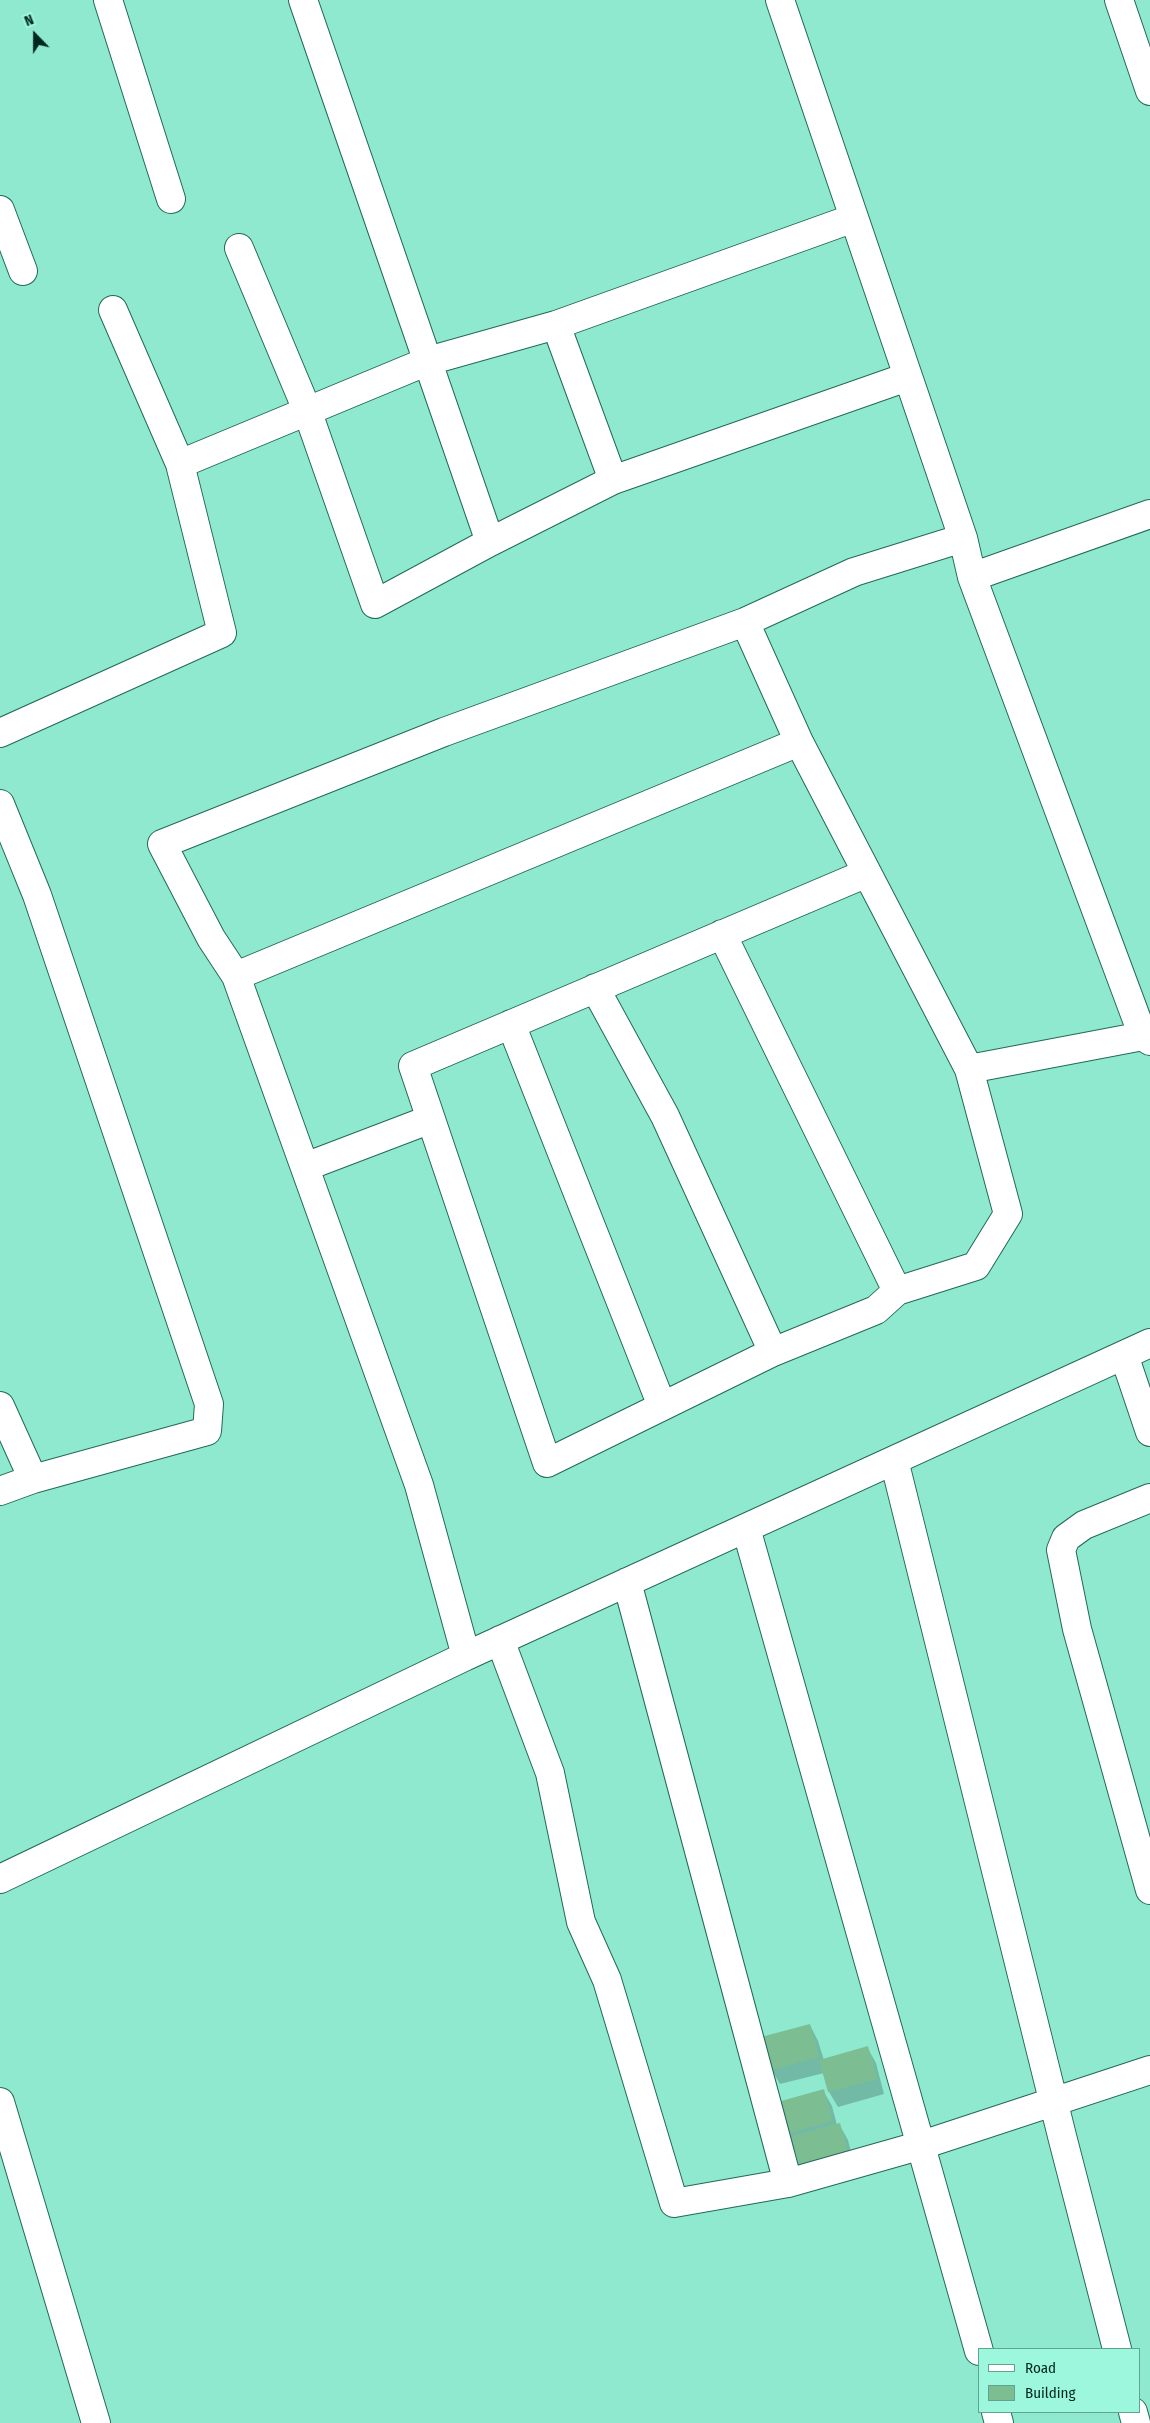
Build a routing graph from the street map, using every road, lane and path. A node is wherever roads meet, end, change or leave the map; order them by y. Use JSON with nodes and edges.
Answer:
{"nodes":[{"id":1,"x":108,"y":0,"type":"edge"},
{"id":2,"x":304,"y":0,"type":"edge"},
{"id":3,"x":780,"y":0,"type":"edge"},
{"id":4,"x":1119,"y":0,"type":"edge"},
{"id":5,"x":1150,"y":91,"type":"edge"},
{"id":6,"x":171,"y":199,"type":"dead end"},
{"id":7,"x":0,"y":210,"type":"edge"},
{"id":8,"x":854,"y":218,"type":"junction"},
{"id":9,"x":239,"y":248,"type":"dead end"},
{"id":10,"x":23,"y":271,"type":"dead end"},
{"id":11,"x":113,"y":310,"type":"dead end"},
{"id":12,"x":556,"y":325,"type":"junction"},
{"id":13,"x":428,"y":361,"type":"junction"},
{"id":14,"x":908,"y":377,"type":"junction"},
{"id":15,"x":306,"y":410,"type":"junction"},
{"id":16,"x":180,"y":464,"type":"junction"},
{"id":17,"x":613,"y":480,"type":"junction"},
{"id":18,"x":1150,"y":514,"type":"edge"},
{"id":19,"x":963,"y":538,"type":"junction"},
{"id":20,"x":490,"y":542,"type":"junction"},
{"id":21,"x":972,"y":577,"type":"junction"},
{"id":22,"x":745,"y":622,"type":"junction"},
{"id":23,"x":0,"y":733,"type":"edge"},
{"id":24,"x":799,"y":742,"type":"junction"},
{"id":25,"x":0,"y":804,"type":"edge"},
{"id":26,"x":867,"y":873,"type":"junction"},
{"id":27,"x":722,"y":934,"type":"junction"},
{"id":28,"x":236,"y":976,"type":"junction"},
{"id":29,"x":595,"y":988,"type":"junction"},
{"id":30,"x":510,"y":1024,"type":"junction"},
{"id":31,"x":1146,"y":1038,"type":"edge"},
{"id":32,"x":969,"y":1069,"type":"junction"},
{"id":33,"x":431,"y":1119,"type":"junction"},
{"id":34,"x":305,"y":1167,"type":"junction"},
{"id":35,"x":897,"y":1291,"type":"junction"},
{"id":36,"x":1150,"y":1343,"type":"edge"},
{"id":37,"x":773,"y":1352,"type":"junction"},
{"id":38,"x":1124,"y":1355,"type":"junction"},
{"id":39,"x":0,"y":1406,"type":"edge"},
{"id":40,"x":662,"y":1406,"type":"junction"},
{"id":41,"x":1150,"y":1432,"type":"edge"},
{"id":42,"x":894,"y":1460,"type":"junction"},
{"id":43,"x":33,"y":1479,"type":"junction"},
{"id":44,"x":0,"y":1491,"type":"edge"},
{"id":45,"x":1150,"y":1498,"type":"edge"},
{"id":46,"x":746,"y":1528,"type":"junction"},
{"id":47,"x":627,"y":1582,"type":"junction"},
{"id":48,"x":500,"y":1640,"type":"junction"},
{"id":49,"x":466,"y":1656,"type":"junction"},
{"id":50,"x":0,"y":1879,"type":"edge"},
{"id":51,"x":1150,"y":1890,"type":"edge"},
{"id":52,"x":1150,"y":2070,"type":"edge"},
{"id":53,"x":0,"y":2102,"type":"edge"},
{"id":54,"x":1054,"y":2102,"type":"junction"},
{"id":55,"x":922,"y":2146,"type":"junction"},
{"id":56,"x":788,"y":2183,"type":"junction"},
{"id":57,"x":978,"y":2348,"type":"edge"},
{"id":58,"x":1117,"y":2348,"type":"edge"},
{"id":59,"x":96,"y":2423,"type":"edge"}],
"edges":[{"from":1,"to":6,"type":"street"},
{"from":2,"to":13,"type":"street"},
{"from":3,"to":8,"type":"street"},
{"from":4,"to":5,"type":"street"},
{"from":7,"to":10,"type":"street"},
{"from":8,"to":12,"type":"street"},
{"from":8,"to":14,"type":"street"},
{"from":9,"to":15,"type":"street"},
{"from":11,"to":16,"type":"street"},
{"from":12,"to":13,"type":"street"},
{"from":12,"to":17,"type":"street"},
{"from":13,"to":15,"type":"street"},
{"from":13,"to":20,"type":"street"},
{"from":14,"to":17,"type":"street"},
{"from":14,"to":19,"type":"street"},
{"from":15,"to":16,"type":"street"},
{"from":15,"to":20,"type":"street"},
{"from":16,"to":23,"type":"street"},
{"from":17,"to":20,"type":"street"},
{"from":18,"to":21,"type":"street"},
{"from":19,"to":21,"type":"street"},
{"from":19,"to":22,"type":"street"},
{"from":21,"to":31,"type":"street"},
{"from":22,"to":24,"type":"street"},
{"from":22,"to":28,"type":"street"},
{"from":24,"to":26,"type":"street"},
{"from":24,"to":28,"type":"street"},
{"from":25,"to":43,"type":"street"},
{"from":26,"to":27,"type":"street"},
{"from":26,"to":32,"type":"street"},
{"from":27,"to":29,"type":"street"},
{"from":27,"to":35,"type":"street"},
{"from":28,"to":34,"type":"street"},
{"from":29,"to":30,"type":"street"},
{"from":29,"to":37,"type":"street"},
{"from":30,"to":33,"type":"street"},
{"from":30,"to":40,"type":"street"},
{"from":31,"to":32,"type":"street"},
{"from":32,"to":35,"type":"street"},
{"from":33,"to":34,"type":"street"},
{"from":33,"to":40,"type":"street"},
{"from":34,"to":49,"type":"street"},
{"from":35,"to":37,"type":"street"},
{"from":36,"to":38,"type":"street"},
{"from":37,"to":40,"type":"street"},
{"from":38,"to":41,"type":"street"},
{"from":38,"to":42,"type":"street"},
{"from":39,"to":43,"type":"street"},
{"from":42,"to":46,"type":"street"},
{"from":42,"to":54,"type":"street"},
{"from":43,"to":44,"type":"street"},
{"from":45,"to":51,"type":"street"},
{"from":46,"to":47,"type":"street"},
{"from":46,"to":55,"type":"street"},
{"from":47,"to":48,"type":"street"},
{"from":47,"to":56,"type":"street"},
{"from":48,"to":49,"type":"street"},
{"from":48,"to":56,"type":"street"},
{"from":49,"to":50,"type":"street"},
{"from":52,"to":54,"type":"street"},
{"from":53,"to":59,"type":"street"},
{"from":54,"to":55,"type":"street"},
{"from":54,"to":58,"type":"street"},
{"from":55,"to":56,"type":"street"},
{"from":55,"to":57,"type":"street"}]}
